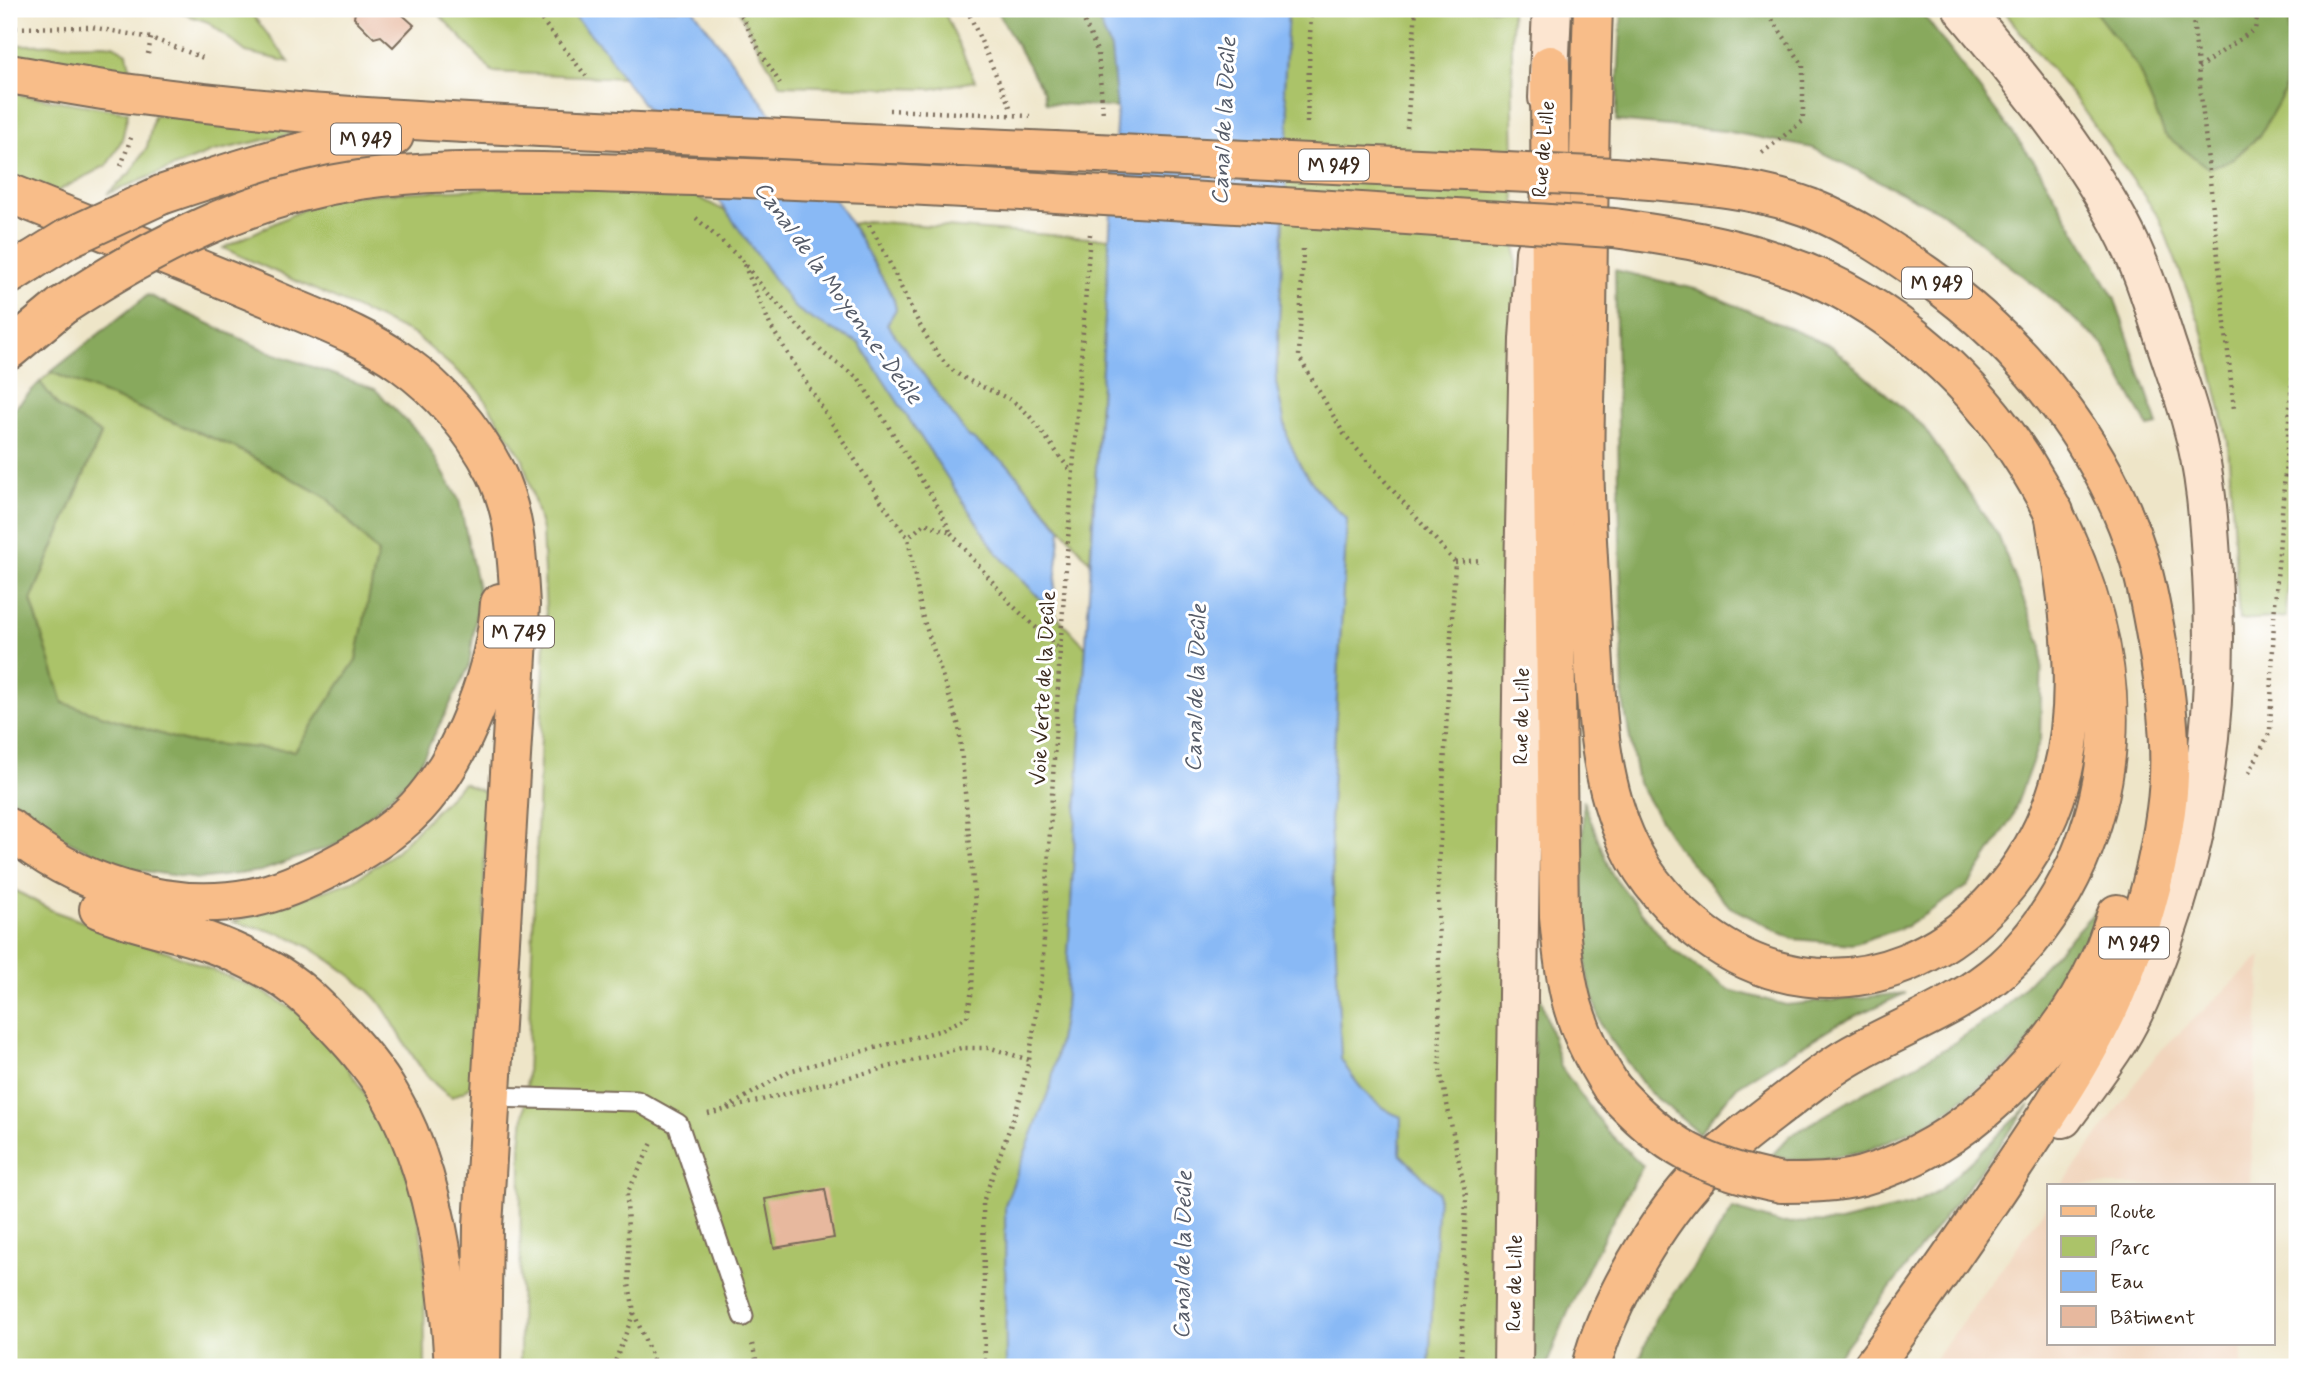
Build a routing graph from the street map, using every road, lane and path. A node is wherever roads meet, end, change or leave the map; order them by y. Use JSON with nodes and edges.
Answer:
{"nodes":[{"id":1,"x":533,"y":9,"type":"edge"},
{"id":2,"x":738,"y":9,"type":"edge"},
{"id":3,"x":967,"y":9,"type":"edge"},
{"id":4,"x":1079,"y":9,"type":"edge"},
{"id":5,"x":1311,"y":9,"type":"edge"},
{"id":6,"x":1416,"y":9,"type":"edge"},
{"id":7,"x":1552,"y":9,"type":"edge"},
{"id":8,"x":1592,"y":9,"type":"edge"},
{"id":9,"x":1765,"y":9,"type":"edge"},
{"id":10,"x":1963,"y":9,"type":"edge"},
{"id":11,"x":2259,"y":9,"type":"edge"},
{"id":12,"x":1550,"y":65,"type":"junction"},
{"id":13,"x":2198,"y":68,"type":"dead end"},
{"id":14,"x":9,"y":74,"type":"edge"},
{"id":15,"x":586,"y":76,"type":"dead end"},
{"id":16,"x":781,"y":85,"type":"dead end"},
{"id":17,"x":1014,"y":116,"type":"dead end"},
{"id":18,"x":1102,"y":118,"type":"dead end"},
{"id":19,"x":1307,"y":124,"type":"dead end"},
{"id":20,"x":578,"y":129,"type":"junction"},
{"id":21,"x":132,"y":132,"type":"dead end"},
{"id":22,"x":1406,"y":140,"type":"dead end"},
{"id":23,"x":1761,"y":154,"type":"dead end"},
{"id":24,"x":114,"y":173,"type":"dead end"},
{"id":25,"x":9,"y":194,"type":"edge"},
{"id":26,"x":691,"y":213,"type":"dead end"},
{"id":27,"x":867,"y":221,"type":"dead end"},
{"id":28,"x":9,"y":222,"type":"edge"},
{"id":29,"x":1091,"y":225,"type":"dead end"},
{"id":30,"x":1303,"y":249,"type":"dead end"},
{"id":31,"x":742,"y":260,"type":"junction"},
{"id":32,"x":20,"y":268,"type":"edge"},
{"id":33,"x":2297,"y":315,"type":"edge"},
{"id":34,"x":9,"y":350,"type":"edge"},
{"id":35,"x":1072,"y":472,"type":"junction"},
{"id":36,"x":2054,"y":512,"type":"junction"},
{"id":37,"x":951,"y":533,"type":"junction"},
{"id":38,"x":908,"y":538,"type":"junction"},
{"id":39,"x":2140,"y":559,"type":"junction"},
{"id":40,"x":1060,"y":651,"type":"junction"},
{"id":41,"x":2246,"y":778,"type":"dead end"},
{"id":42,"x":9,"y":828,"type":"edge"},
{"id":43,"x":9,"y":860,"type":"edge"},
{"id":44,"x":1029,"y":1060,"type":"junction"},
{"id":45,"x":491,"y":1097,"type":"junction"},
{"id":46,"x":727,"y":1108,"type":"junction"},
{"id":47,"x":670,"y":1124,"type":"junction"},
{"id":48,"x":1937,"y":1280,"type":"junction"},
{"id":49,"x":634,"y":1312,"type":"junction"},
{"id":50,"x":743,"y":1316,"type":"dead end"},
{"id":51,"x":454,"y":1367,"type":"edge"},
{"id":52,"x":481,"y":1367,"type":"edge"},
{"id":53,"x":613,"y":1367,"type":"edge"},
{"id":54,"x":656,"y":1367,"type":"edge"},
{"id":55,"x":985,"y":1367,"type":"edge"},
{"id":56,"x":1461,"y":1367,"type":"edge"},
{"id":57,"x":1513,"y":1367,"type":"edge"},
{"id":58,"x":1591,"y":1367,"type":"edge"},
{"id":59,"x":1872,"y":1367,"type":"edge"}],
"edges":[{"from":1,"to":15,"type":"path"},
{"from":2,"to":16,"type":"path"},
{"from":3,"to":17,"type":"path"},
{"from":4,"to":18,"type":"path"},
{"from":5,"to":19,"type":"path"},
{"from":6,"to":22,"type":"path"},
{"from":7,"to":12,"type":"street","name":"Rue de Lille"},
{"from":8,"to":36,"type":"main road"},
{"from":9,"to":23,"type":"path"},
{"from":10,"to":48,"type":"street"},
{"from":11,"to":13,"type":"path"},
{"from":12,"to":39,"type":"main road","bridge":true},
{"from":12,"to":57,"type":"street","name":"Rue de Lille"},
{"from":14,"to":20,"type":"main road"},
{"from":20,"to":32,"type":"main road","number":"M 949","bridge":true},
{"from":20,"to":39,"type":"main road","number":"M 949","bridge":true},
{"from":21,"to":24,"type":"path"},
{"from":25,"to":45,"type":"main road","number":"M 749"},
{"from":26,"to":31,"type":"path"},
{"from":27,"to":35,"type":"path"},
{"from":28,"to":42,"type":"main road"},
{"from":29,"to":35,"type":"path","name":"Voie Verte de la Deûle"},
{"from":30,"to":56,"type":"path"},
{"from":31,"to":37,"type":"path"},
{"from":31,"to":38,"type":"path"},
{"from":33,"to":41,"type":"path"},
{"from":34,"to":36,"type":"main road","bridge":true},
{"from":35,"to":40,"type":"path","name":"Voie Verte de la Deûle"},
{"from":36,"to":58,"type":"main road"},
{"from":37,"to":38,"type":"path"},
{"from":37,"to":40,"type":"path"},
{"from":38,"to":46,"type":"path"},
{"from":39,"to":48,"type":"main road","number":"M 949"},
{"from":40,"to":44,"type":"path","name":"Voie Verte de la Deûle"},
{"from":43,"to":51,"type":"main road"},
{"from":44,"to":46,"type":"path"},
{"from":44,"to":55,"type":"path","name":"Voie Verte de la Deûle"},
{"from":45,"to":47,"type":"lane"},
{"from":45,"to":52,"type":"main road","number":"M 749"},
{"from":46,"to":47,"type":"path"},
{"from":47,"to":49,"type":"path"},
{"from":47,"to":50,"type":"lane"},
{"from":48,"to":59,"type":"main road","number":"M 949"},
{"from":49,"to":53,"type":"path"},
{"from":49,"to":54,"type":"path"}]}
